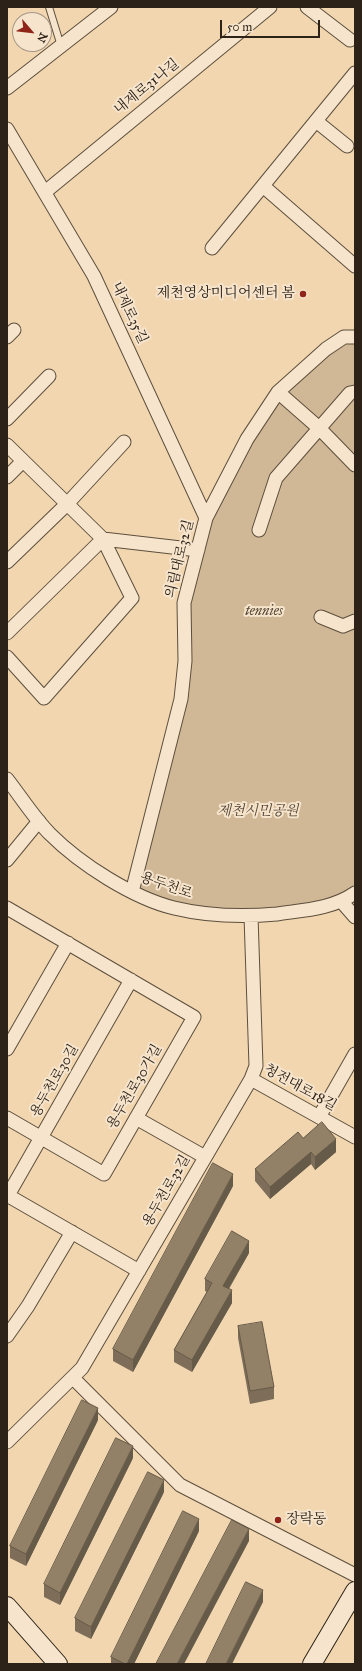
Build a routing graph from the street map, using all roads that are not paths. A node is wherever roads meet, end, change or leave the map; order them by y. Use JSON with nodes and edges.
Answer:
{"nodes":[{"id":1,"x":49,"y":7,"type":"edge"},
{"id":2,"x":111,"y":7,"type":"edge"},
{"id":3,"x":270,"y":7,"type":"edge"},
{"id":4,"x":307,"y":7,"type":"edge"},
{"id":5,"x":350,"y":40,"type":"dead end"},
{"id":6,"x":61,"y":46,"type":"junction"},
{"id":7,"x":355,"y":73,"type":"edge"},
{"id":8,"x":7,"y":88,"type":"edge"},
{"id":9,"x":316,"y":121,"type":"junction"},
{"id":10,"x":7,"y":129,"type":"edge"},
{"id":11,"x":348,"y":146,"type":"dead end"},
{"id":12,"x":263,"y":186,"type":"junction"},
{"id":13,"x":45,"y":192,"type":"junction"},
{"id":14,"x":212,"y":248,"type":"dead end"},
{"id":15,"x":355,"y":266,"type":"edge"},
{"id":16,"x":355,"y":337,"type":"edge"},
{"id":17,"x":49,"y":376,"type":"dead end"},
{"id":18,"x":278,"y":392,"type":"junction"},
{"id":19,"x":355,"y":392,"type":"edge"},
{"id":20,"x":7,"y":419,"type":"edge"},
{"id":21,"x":319,"y":428,"type":"junction"},
{"id":22,"x":124,"y":442,"type":"dead end"},
{"id":23,"x":7,"y":445,"type":"edge"},
{"id":24,"x":23,"y":461,"type":"junction"},
{"id":25,"x":355,"y":465,"type":"edge"},
{"id":26,"x":7,"y":477,"type":"edge"},
{"id":27,"x":67,"y":504,"type":"junction"},
{"id":28,"x":206,"y":518,"type":"junction"},
{"id":29,"x":259,"y":530,"type":"dead end"},
{"id":30,"x":103,"y":539,"type":"junction"},
{"id":31,"x":198,"y":550,"type":"junction"},
{"id":32,"x":7,"y":562,"type":"edge"},
{"id":33,"x":321,"y":617,"type":"dead end"},
{"id":34,"x":355,"y":621,"type":"edge"},
{"id":35,"x":7,"y":632,"type":"edge"},
{"id":36,"x":7,"y":657,"type":"edge"},
{"id":37,"x":7,"y":779,"type":"edge"},
{"id":38,"x":39,"y":821,"type":"junction"},
{"id":39,"x":7,"y":860,"type":"edge"},
{"id":40,"x":132,"y":892,"type":"junction"},
{"id":41,"x":355,"y":893,"type":"edge"},
{"id":42,"x":341,"y":901,"type":"junction"},
{"id":43,"x":7,"y":908,"type":"edge"},
{"id":44,"x":251,"y":916,"type":"junction"},
{"id":45,"x":355,"y":917,"type":"edge"},
{"id":46,"x":68,"y":943,"type":"junction"},
{"id":47,"x":131,"y":980,"type":"junction"},
{"id":48,"x":7,"y":1049,"type":"edge"},
{"id":49,"x":355,"y":1054,"type":"edge"},
{"id":50,"x":251,"y":1079,"type":"junction"},
{"id":51,"x":319,"y":1117,"type":"junction"},
{"id":52,"x":7,"y":1118,"type":"edge"},
{"id":53,"x":136,"y":1118,"type":"junction"},
{"id":54,"x":355,"y":1137,"type":"edge"},
{"id":55,"x":41,"y":1138,"type":"junction"},
{"id":56,"x":206,"y":1157,"type":"junction"},
{"id":57,"x":7,"y":1195,"type":"edge"},
{"id":58,"x":72,"y":1232,"type":"junction"},
{"id":59,"x":139,"y":1271,"type":"junction"},
{"id":60,"x":7,"y":1336,"type":"edge"},
{"id":61,"x":73,"y":1378,"type":"junction"},
{"id":62,"x":7,"y":1442,"type":"edge"},
{"id":63,"x":355,"y":1575,"type":"edge"},
{"id":64,"x":355,"y":1591,"type":"edge"},
{"id":65,"x":7,"y":1606,"type":"edge"},
{"id":66,"x":58,"y":1664,"type":"edge"},
{"id":67,"x":312,"y":1664,"type":"edge"}],
"edges":[{"from":1,"to":6,"type":"lane"},
{"from":2,"to":6,"type":"street"},
{"from":3,"to":13,"type":"street","name":"내제로31나길"},
{"from":4,"to":5,"type":"street"},
{"from":6,"to":8,"type":"street"},
{"from":7,"to":9,"type":"street"},
{"from":9,"to":11,"type":"street"},
{"from":9,"to":12,"type":"street"},
{"from":10,"to":13,"type":"street","name":"내제로35길"},
{"from":12,"to":14,"type":"street"},
{"from":12,"to":15,"type":"street"},
{"from":13,"to":28,"type":"street","name":"내제로35길"},
{"from":16,"to":18,"type":"street","name":"의림대로32길"},
{"from":17,"to":20,"type":"street"},
{"from":18,"to":21,"type":"street"},
{"from":18,"to":28,"type":"street","name":"의림대로32길"},
{"from":19,"to":21,"type":"street"},
{"from":21,"to":25,"type":"street"},
{"from":21,"to":29,"type":"street"},
{"from":22,"to":27,"type":"street"},
{"from":23,"to":24,"type":"street"},
{"from":24,"to":26,"type":"street"},
{"from":24,"to":27,"type":"street"},
{"from":27,"to":30,"type":"street"},
{"from":27,"to":32,"type":"street"},
{"from":28,"to":31,"type":"street","name":"의림대로32길"},
{"from":30,"to":31,"type":"street"},
{"from":30,"to":35,"type":"street"},
{"from":30,"to":36,"type":"street"},
{"from":31,"to":40,"type":"street","name":"의림대로32길"},
{"from":33,"to":34,"type":"street"},
{"from":37,"to":38,"type":"street","name":"용두천로"},
{"from":38,"to":39,"type":"street"},
{"from":38,"to":40,"type":"street","name":"용두천로"},
{"from":40,"to":44,"type":"street","name":"용두천로"},
{"from":41,"to":42,"type":"street","name":"용두천로"},
{"from":42,"to":44,"type":"street","name":"용두천로"},
{"from":42,"to":45,"type":"street"},
{"from":43,"to":46,"type":"street"},
{"from":44,"to":50,"type":"street","name":"용두천로32길"},
{"from":46,"to":47,"type":"street"},
{"from":46,"to":48,"type":"street"},
{"from":47,"to":53,"type":"street","name":"용두천로30가길"},
{"from":47,"to":55,"type":"street","name":"용두천로30길"},
{"from":49,"to":51,"type":"street"},
{"from":50,"to":51,"type":"street","name":"청전대로18길"},
{"from":50,"to":56,"type":"street","name":"용두천로32길"},
{"from":51,"to":54,"type":"street","name":"청전대로18길"},
{"from":52,"to":55,"type":"street"},
{"from":53,"to":55,"type":"street","name":"용두천로30가길"},
{"from":53,"to":56,"type":"street"},
{"from":55,"to":57,"type":"street","name":"용두천로30길"},
{"from":56,"to":59,"type":"street","name":"용두천로32길"},
{"from":57,"to":58,"type":"street"},
{"from":58,"to":59,"type":"street"},
{"from":58,"to":60,"type":"street"},
{"from":59,"to":61,"type":"street","name":"용두천로32길"},
{"from":61,"to":62,"type":"street","name":"용두천로32길"},
{"from":61,"to":63,"type":"street"},
{"from":64,"to":67,"type":"street"},
{"from":65,"to":66,"type":"street"}]}
